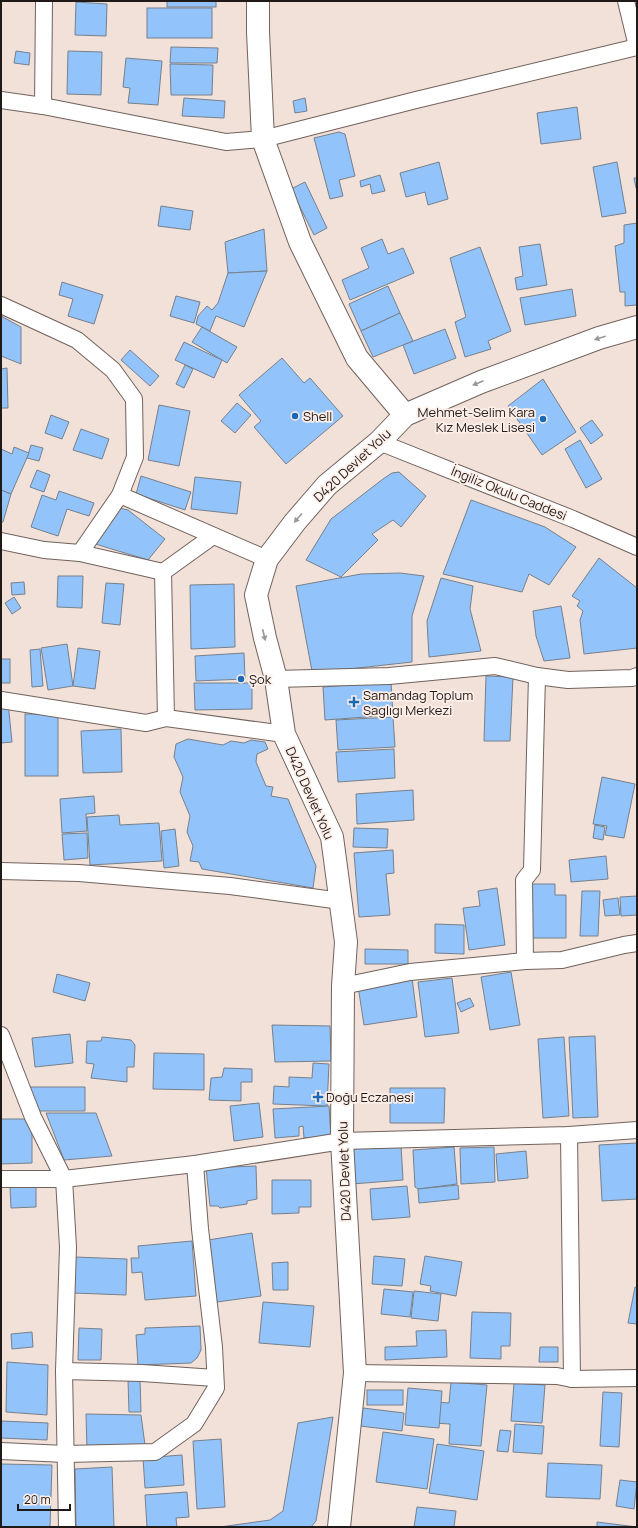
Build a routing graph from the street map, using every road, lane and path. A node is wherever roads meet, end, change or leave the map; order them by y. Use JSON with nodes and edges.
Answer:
{"nodes":[{"id":1,"x":44,"y":1,"type":"edge"},
{"id":2,"x":258,"y":1,"type":"edge"},
{"id":3,"x":626,"y":1,"type":"edge"},
{"id":4,"x":637,"y":46,"type":"edge"},
{"id":5,"x":1,"y":100,"type":"edge"},
{"id":6,"x":43,"y":106,"type":"junction"},
{"id":7,"x":262,"y":138,"type":"junction"},
{"id":8,"x":1,"y":305,"type":"edge"},
{"id":9,"x":637,"y":327,"type":"edge"},
{"id":10,"x":405,"y":415,"type":"junction"},
{"id":11,"x":379,"y":442,"type":"junction"},
{"id":12,"x":120,"y":495,"type":"junction"},
{"id":13,"x":213,"y":536,"type":"junction"},
{"id":14,"x":1,"y":541,"type":"edge"},
{"id":15,"x":637,"y":547,"type":"edge"},
{"id":16,"x":80,"y":553,"type":"junction"},
{"id":17,"x":268,"y":559,"type":"junction"},
{"id":18,"x":163,"y":572,"type":"junction"},
{"id":19,"x":537,"y":676,"type":"junction"},
{"id":20,"x":637,"y":676,"type":"edge"},
{"id":21,"x":276,"y":679,"type":"junction"},
{"id":22,"x":1,"y":700,"type":"edge"},
{"id":23,"x":166,"y":718,"type":"junction"},
{"id":24,"x":284,"y":734,"type":"junction"},
{"id":25,"x":1,"y":871,"type":"edge"},
{"id":26,"x":341,"y":901,"type":"junction"},
{"id":27,"x":637,"y":943,"type":"edge"},
{"id":28,"x":525,"y":960,"type":"junction"},
{"id":29,"x":343,"y":986,"type":"junction"},
{"id":30,"x":1,"y":1035,"type":"edge"},
{"id":31,"x":637,"y":1130,"type":"edge"},
{"id":32,"x":569,"y":1136,"type":"junction"},
{"id":33,"x":342,"y":1141,"type":"junction"},
{"id":34,"x":195,"y":1164,"type":"junction"},
{"id":35,"x":1,"y":1179,"type":"edge"},
{"id":36,"x":64,"y":1179,"type":"junction"},
{"id":37,"x":64,"y":1371,"type":"junction"},
{"id":38,"x":354,"y":1373,"type":"junction"},
{"id":39,"x":215,"y":1378,"type":"junction"},
{"id":40,"x":637,"y":1378,"type":"edge"},
{"id":41,"x":572,"y":1379,"type":"junction"},
{"id":42,"x":1,"y":1451,"type":"edge"},
{"id":43,"x":65,"y":1454,"type":"junction"},
{"id":44,"x":68,"y":1527,"type":"edge"},
{"id":45,"x":339,"y":1527,"type":"edge"}],
"edges":[{"from":1,"to":6,"type":"street"},
{"from":2,"to":7,"type":"street"},
{"from":3,"to":4,"type":"street"},
{"from":4,"to":7,"type":"street"},
{"from":5,"to":6,"type":"street"},
{"from":6,"to":7,"type":"street"},
{"from":7,"to":10,"type":"street"},
{"from":8,"to":12,"type":"street"},
{"from":9,"to":10,"type":"street","name":"D420 Devlet Yolu","one_way":true},
{"from":10,"to":11,"type":"street","name":"D420 Devlet Yolu"},
{"from":11,"to":15,"type":"street","name":"İngiliz Okulu Caddesi"},
{"from":11,"to":17,"type":"street","name":"D420 Devlet Yolu","one_way":true},
{"from":12,"to":13,"type":"street"},
{"from":12,"to":16,"type":"street"},
{"from":13,"to":17,"type":"street"},
{"from":13,"to":18,"type":"street"},
{"from":14,"to":16,"type":"street"},
{"from":16,"to":18,"type":"street"},
{"from":17,"to":21,"type":"street","name":"D420 Devlet Yolu","one_way":true},
{"from":18,"to":23,"type":"street"},
{"from":19,"to":20,"type":"street"},
{"from":19,"to":21,"type":"street"},
{"from":19,"to":28,"type":"street"},
{"from":21,"to":24,"type":"street","name":"D420 Devlet Yolu"},
{"from":22,"to":23,"type":"street"},
{"from":23,"to":24,"type":"street"},
{"from":24,"to":26,"type":"street","name":"D420 Devlet Yolu"},
{"from":25,"to":26,"type":"street"},
{"from":26,"to":29,"type":"street","name":"D420 Devlet Yolu"},
{"from":27,"to":28,"type":"street"},
{"from":28,"to":29,"type":"street"},
{"from":29,"to":33,"type":"street","name":"D420 Devlet Yolu"},
{"from":30,"to":36,"type":"street"},
{"from":31,"to":32,"type":"street"},
{"from":32,"to":33,"type":"street"},
{"from":32,"to":41,"type":"street"},
{"from":33,"to":34,"type":"street"},
{"from":33,"to":38,"type":"street","name":"D420 Devlet Yolu"},
{"from":34,"to":36,"type":"street"},
{"from":34,"to":39,"type":"street"},
{"from":35,"to":36,"type":"street"},
{"from":36,"to":37,"type":"street"},
{"from":37,"to":39,"type":"street"},
{"from":37,"to":43,"type":"street"},
{"from":38,"to":41,"type":"street"},
{"from":38,"to":45,"type":"street","name":"D420 Devlet Yolu"},
{"from":39,"to":43,"type":"street"},
{"from":40,"to":41,"type":"street"},
{"from":42,"to":43,"type":"street"},
{"from":43,"to":44,"type":"street"}]}
